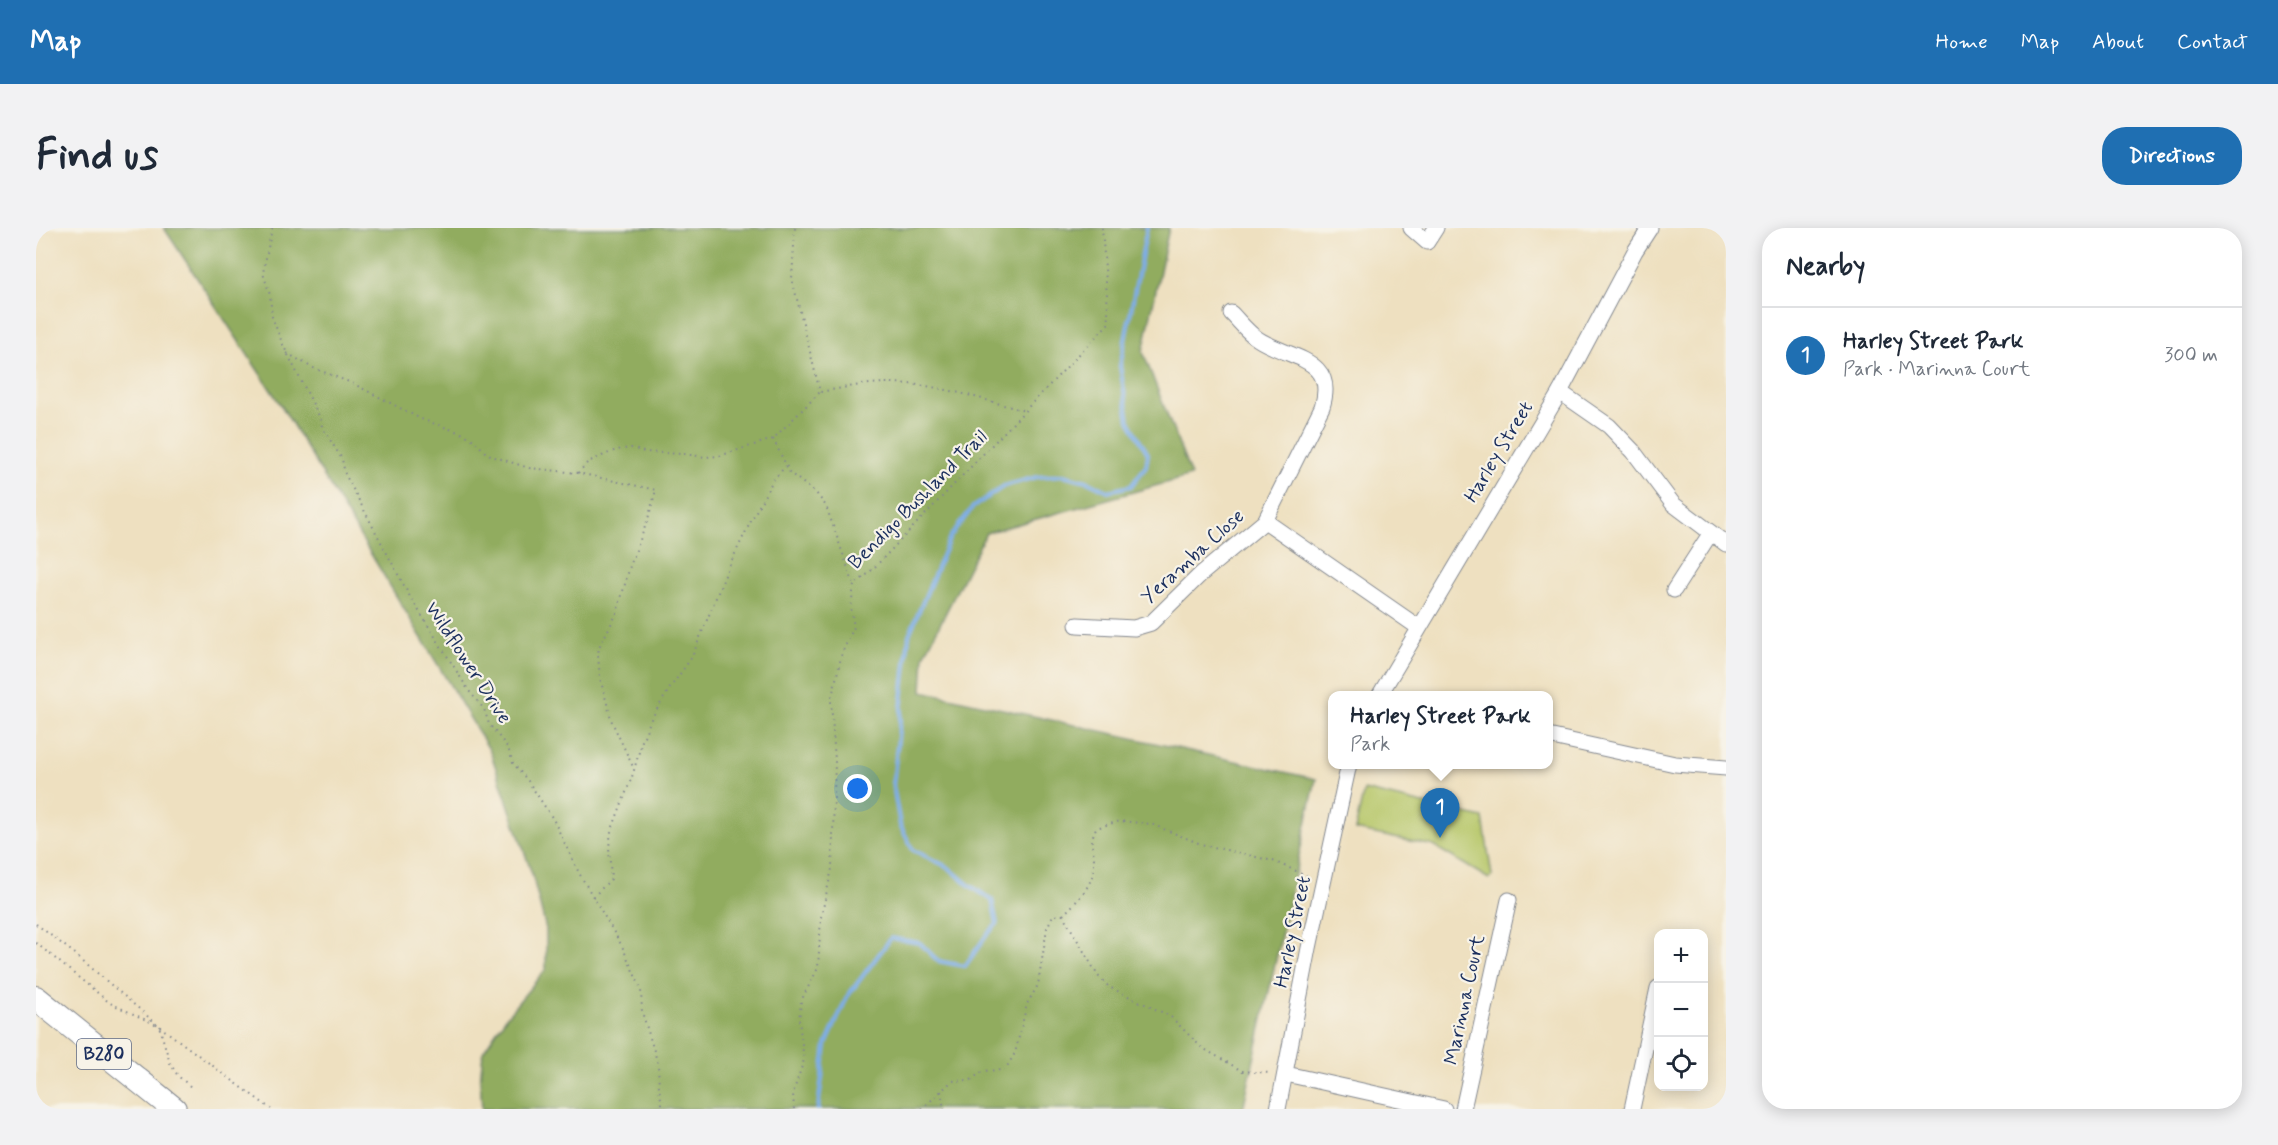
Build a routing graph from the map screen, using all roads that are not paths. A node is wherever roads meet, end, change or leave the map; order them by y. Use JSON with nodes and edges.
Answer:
{"nodes":[{"id":1,"x":1411,"y":228,"type":"edge"},
{"id":2,"x":1436,"y":228,"type":"edge"},
{"id":3,"x":1650,"y":228,"type":"edge"},
{"id":4,"x":1232,"y":313,"type":"dead end"},
{"id":5,"x":1560,"y":392,"type":"junction"},
{"id":6,"x":1264,"y":521,"type":"junction"},
{"id":7,"x":1710,"y":534,"type":"junction"},
{"id":8,"x":1726,"y":544,"type":"edge"},
{"id":9,"x":1674,"y":590,"type":"dead end"},
{"id":10,"x":1077,"y":625,"type":"dead end"},
{"id":11,"x":1418,"y":627,"type":"junction"},
{"id":12,"x":1381,"y":691,"type":"edge"},
{"id":13,"x":1553,"y":737,"type":"edge"},
{"id":14,"x":1726,"y":768,"type":"edge"},
{"id":15,"x":1348,"y":769,"type":"edge"},
{"id":16,"x":1509,"y":900,"type":"dead end"},
{"id":17,"x":36,"y":998,"type":"edge"},
{"id":18,"x":1654,"y":1010,"type":"edge"},
{"id":19,"x":1286,"y":1074,"type":"junction"},
{"id":20,"x":174,"y":1109,"type":"edge"},
{"id":21,"x":1278,"y":1109,"type":"edge"},
{"id":22,"x":1444,"y":1109,"type":"edge"},
{"id":23,"x":1463,"y":1109,"type":"edge"},
{"id":24,"x":1632,"y":1109,"type":"edge"}],
"edges":[{"from":1,"to":2,"type":"street"},
{"from":3,"to":5,"type":"street","name":"Harley Street"},
{"from":4,"to":6,"type":"street","name":"Yeramba Close"},
{"from":5,"to":7,"type":"street"},
{"from":5,"to":11,"type":"street","name":"Harley Street"},
{"from":6,"to":10,"type":"street","name":"Yeramba Close"},
{"from":6,"to":11,"type":"street","name":"Yeramba Close"},
{"from":7,"to":8,"type":"street"},
{"from":7,"to":9,"type":"street"},
{"from":11,"to":12,"type":"street","name":"Harley Street"},
{"from":13,"to":14,"type":"street"},
{"from":15,"to":19,"type":"street","name":"Harley Street"},
{"from":16,"to":23,"type":"street","name":"Marinna Court"},
{"from":17,"to":20,"type":"main road","number":"B280"},
{"from":18,"to":24,"type":"street"},
{"from":19,"to":21,"type":"street","name":"Harley Street"},
{"from":19,"to":22,"type":"street"}]}
